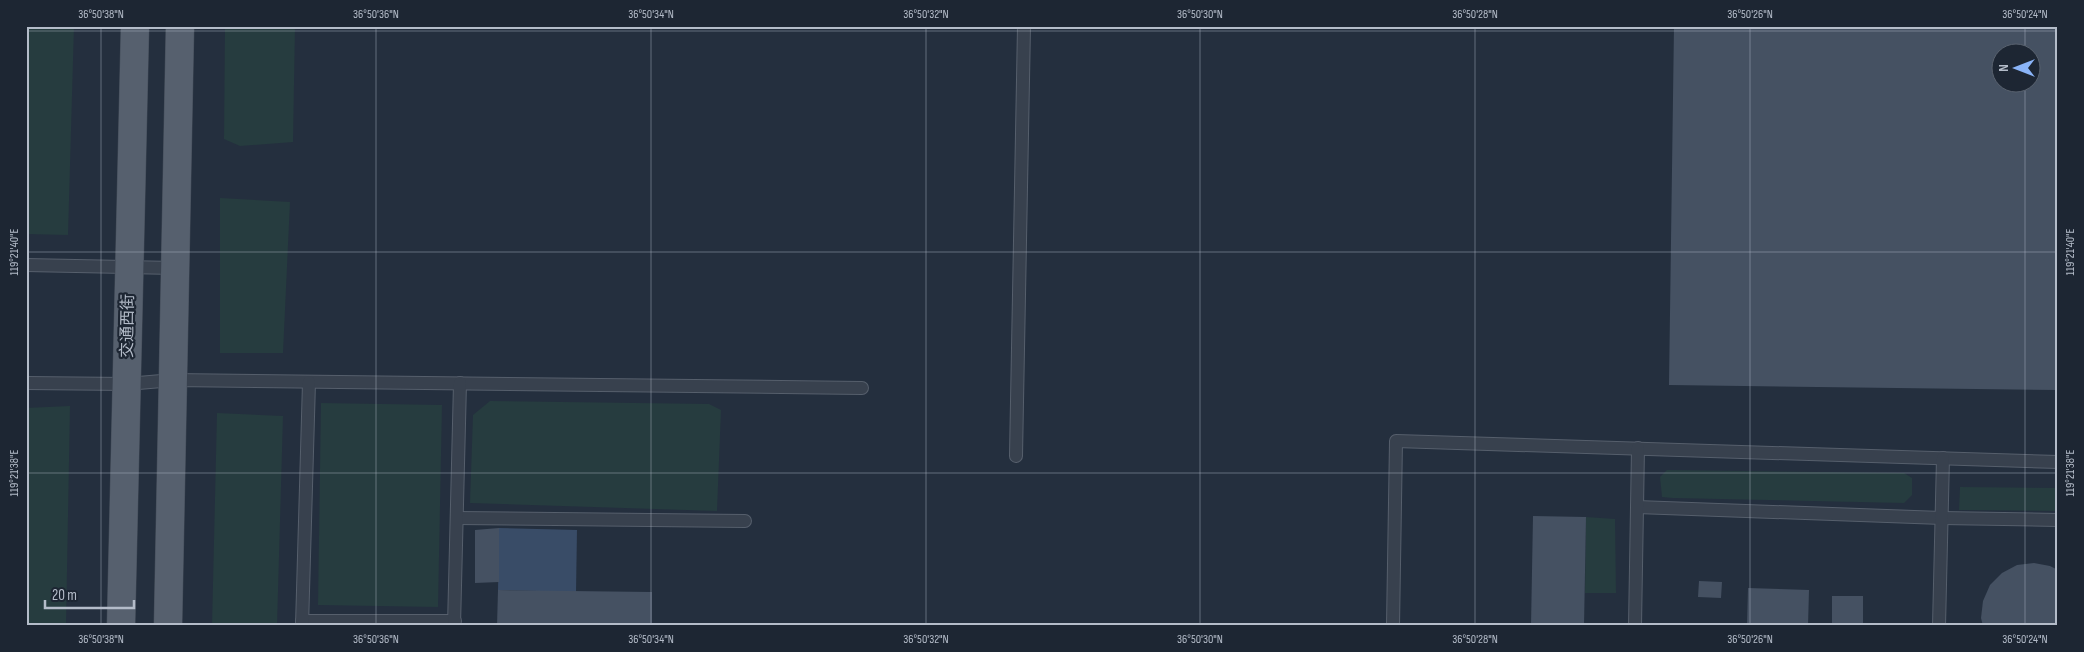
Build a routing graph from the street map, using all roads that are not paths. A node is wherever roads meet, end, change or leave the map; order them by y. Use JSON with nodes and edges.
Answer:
{"nodes":[{"id":1,"x":134,"y":26,"type":"edge"},
{"id":2,"x":180,"y":26,"type":"edge"},
{"id":3,"x":1024,"y":26,"type":"edge"},
{"id":4,"x":26,"y":265,"type":"edge"},
{"id":5,"x":129,"y":267,"type":"junction"},
{"id":6,"x":175,"y":268,"type":"junction"},
{"id":7,"x":173,"y":380,"type":"junction"},
{"id":8,"x":309,"y":382,"type":"junction"},
{"id":9,"x":26,"y":383,"type":"edge"},
{"id":10,"x":460,"y":383,"type":"junction"},
{"id":11,"x":127,"y":384,"type":"junction"},
{"id":12,"x":862,"y":388,"type":"dead end"},
{"id":13,"x":1638,"y":448,"type":"junction"},
{"id":14,"x":1016,"y":456,"type":"dead end"},
{"id":15,"x":1943,"y":458,"type":"junction"},
{"id":16,"x":2058,"y":462,"type":"edge"},
{"id":17,"x":1637,"y":506,"type":"junction"},
{"id":18,"x":457,"y":518,"type":"junction"},
{"id":19,"x":1942,"y":518,"type":"junction"},
{"id":20,"x":2058,"y":520,"type":"edge"},
{"id":21,"x":745,"y":521,"type":"dead end"},
{"id":22,"x":302,"y":623,"type":"edge"},
{"id":23,"x":454,"y":623,"type":"edge"},
{"id":24,"x":121,"y":626,"type":"edge"},
{"id":25,"x":168,"y":626,"type":"edge"},
{"id":26,"x":1393,"y":626,"type":"edge"},
{"id":27,"x":1635,"y":626,"type":"edge"},
{"id":28,"x":1939,"y":626,"type":"edge"}],
"edges":[{"from":1,"to":5,"type":"main road","name":"交通西街"},
{"from":2,"to":6,"type":"main road"},
{"from":3,"to":14,"type":"lane"},
{"from":4,"to":5,"type":"lane"},
{"from":5,"to":6,"type":"lane"},
{"from":5,"to":11,"type":"main road","name":"交通西街"},
{"from":6,"to":7,"type":"main road"},
{"from":7,"to":8,"type":"lane"},
{"from":7,"to":11,"type":"lane"},
{"from":7,"to":25,"type":"main road"},
{"from":8,"to":10,"type":"lane"},
{"from":8,"to":22,"type":"lane"},
{"from":9,"to":11,"type":"lane"},
{"from":10,"to":12,"type":"lane"},
{"from":10,"to":18,"type":"lane"},
{"from":11,"to":24,"type":"main road","name":"交通西街"},
{"from":13,"to":15,"type":"lane"},
{"from":13,"to":17,"type":"lane"},
{"from":13,"to":26,"type":"lane"},
{"from":15,"to":16,"type":"lane"},
{"from":15,"to":19,"type":"lane"},
{"from":17,"to":19,"type":"lane"},
{"from":17,"to":27,"type":"lane"},
{"from":18,"to":21,"type":"lane"},
{"from":18,"to":23,"type":"lane"},
{"from":19,"to":20,"type":"lane"},
{"from":19,"to":28,"type":"lane"},
{"from":22,"to":23,"type":"lane"}]}
